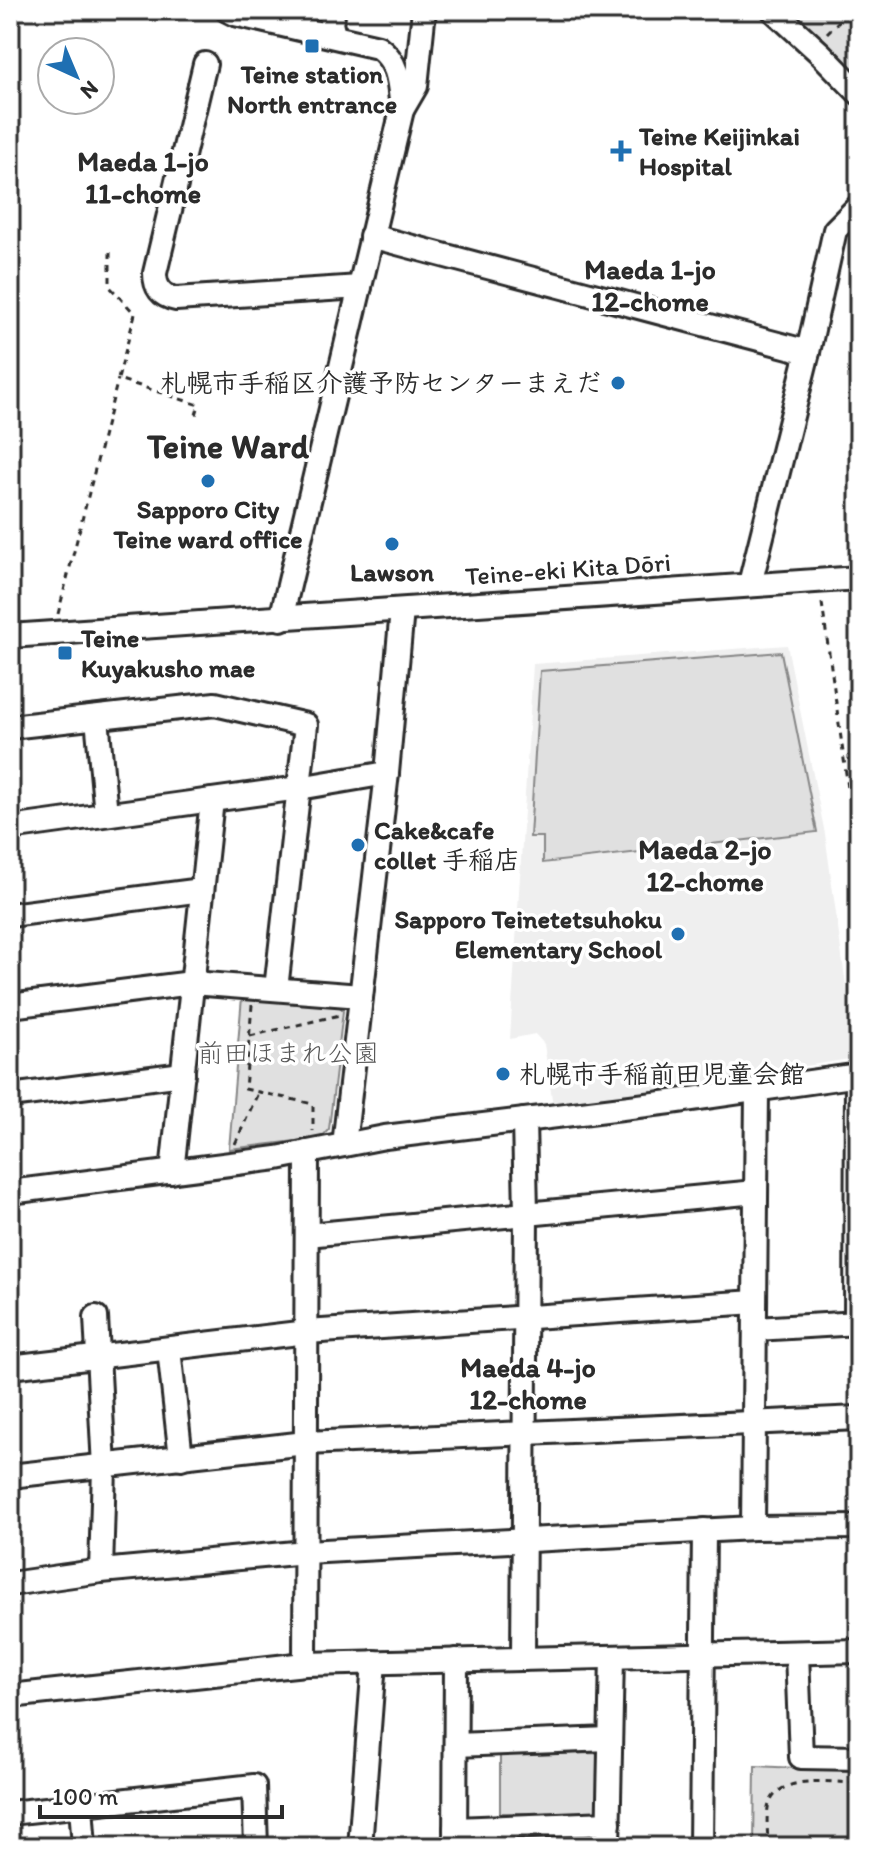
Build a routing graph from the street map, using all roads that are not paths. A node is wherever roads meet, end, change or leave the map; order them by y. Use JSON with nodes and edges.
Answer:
{"nodes":[{"id":1,"x":227,"y":10,"type":"edge"},
{"id":2,"x":334,"y":10,"type":"edge"},
{"id":3,"x":424,"y":10,"type":"edge"},
{"id":4,"x":773,"y":10,"type":"edge"},
{"id":5,"x":334,"y":36,"type":"junction"},
{"id":6,"x":205,"y":64,"type":"dead end"},
{"id":7,"x":859,"y":93,"type":"edge"},
{"id":8,"x":402,"y":110,"type":"junction"},
{"id":9,"x":859,"y":206,"type":"edge"},
{"id":10,"x":371,"y":236,"type":"junction"},
{"id":11,"x":360,"y":287,"type":"junction"},
{"id":12,"x":808,"y":352,"type":"junction"},
{"id":13,"x":859,"y":578,"type":"edge"},
{"id":14,"x":750,"y":584,"type":"junction"},
{"id":15,"x":402,"y":610,"type":"junction"},
{"id":16,"x":281,"y":619,"type":"junction"},
{"id":17,"x":10,"y":636,"type":"edge"},
{"id":18,"x":97,"y":718,"type":"junction"},
{"id":19,"x":10,"y":727,"type":"edge"},
{"id":20,"x":387,"y":773,"type":"junction"},
{"id":21,"x":299,"y":788,"type":"junction"},
{"id":22,"x":212,"y":800,"type":"junction"},
{"id":23,"x":106,"y":814,"type":"junction"},
{"id":24,"x":10,"y":828,"type":"edge"},
{"id":25,"x":202,"y":890,"type":"junction"},
{"id":26,"x":10,"y":915,"type":"edge"},
{"id":27,"x":192,"y":983,"type":"junction"},
{"id":28,"x":276,"y":989,"type":"junction"},
{"id":29,"x":354,"y":1004,"type":"junction"},
{"id":30,"x":10,"y":1006,"type":"edge"},
{"id":31,"x":183,"y":1074,"type":"junction"},
{"id":32,"x":858,"y":1075,"type":"edge"},
{"id":33,"x":757,"y":1090,"type":"junction"},
{"id":34,"x":10,"y":1096,"type":"edge"},
{"id":35,"x":524,"y":1120,"type":"junction"},
{"id":36,"x":310,"y":1144,"type":"junction"},
{"id":37,"x":344,"y":1145,"type":"junction"},
{"id":38,"x":172,"y":1172,"type":"junction"},
{"id":39,"x":10,"y":1192,"type":"edge"},
{"id":40,"x":756,"y":1192,"type":"junction"},
{"id":41,"x":526,"y":1213,"type":"junction"},
{"id":42,"x":307,"y":1235,"type":"junction"},
{"id":43,"x":755,"y":1302,"type":"junction"},
{"id":44,"x":96,"y":1317,"type":"dead end"},
{"id":45,"x":526,"y":1317,"type":"junction"},
{"id":46,"x":858,"y":1323,"type":"edge"},
{"id":47,"x":755,"y":1329,"type":"junction"},
{"id":48,"x":307,"y":1332,"type":"junction"},
{"id":49,"x":169,"y":1349,"type":"junction"},
{"id":50,"x":100,"y":1358,"type":"junction"},
{"id":51,"x":10,"y":1367,"type":"edge"},
{"id":52,"x":859,"y":1418,"type":"edge"},
{"id":53,"x":754,"y":1421,"type":"junction"},
{"id":54,"x":525,"y":1432,"type":"junction"},
{"id":55,"x":306,"y":1443,"type":"junction"},
{"id":56,"x":181,"y":1458,"type":"junction"},
{"id":57,"x":104,"y":1467,"type":"junction"},
{"id":58,"x":10,"y":1476,"type":"edge"},
{"id":59,"x":859,"y":1527,"type":"edge"},
{"id":60,"x":753,"y":1528,"type":"junction"},
{"id":61,"x":704,"y":1530,"type":"junction"},
{"id":62,"x":523,"y":1540,"type":"junction"},
{"id":63,"x":306,"y":1552,"type":"junction"},
{"id":64,"x":101,"y":1571,"type":"junction"},
{"id":65,"x":10,"y":1584,"type":"edge"},
{"id":66,"x":859,"y":1651,"type":"edge"},
{"id":67,"x":797,"y":1653,"type":"junction"},
{"id":68,"x":702,"y":1655,"type":"junction"},
{"id":69,"x":612,"y":1657,"type":"junction"},
{"id":70,"x":523,"y":1659,"type":"junction"},
{"id":71,"x":456,"y":1660,"type":"junction"},
{"id":72,"x":374,"y":1662,"type":"junction"},
{"id":73,"x":305,"y":1664,"type":"junction"},
{"id":74,"x":10,"y":1696,"type":"edge"},
{"id":75,"x":610,"y":1739,"type":"junction"},
{"id":76,"x":456,"y":1745,"type":"junction"},
{"id":77,"x":859,"y":1758,"type":"edge"},
{"id":78,"x":81,"y":1806,"type":"junction"},
{"id":79,"x":10,"y":1813,"type":"edge"},
{"id":80,"x":609,"y":1823,"type":"junction"},
{"id":81,"x":455,"y":1838,"type":"edge"},
{"id":82,"x":84,"y":1847,"type":"edge"},
{"id":83,"x":256,"y":1847,"type":"edge"},
{"id":84,"x":360,"y":1847,"type":"edge"},
{"id":85,"x":608,"y":1847,"type":"edge"},
{"id":86,"x":701,"y":1847,"type":"edge"}],
"edges":[{"from":1,"to":5,"type":"street"},
{"from":2,"to":5,"type":"street"},
{"from":3,"to":8,"type":"street"},
{"from":4,"to":7,"type":"street"},
{"from":5,"to":8,"type":"street"},
{"from":6,"to":11,"type":"street"},
{"from":8,"to":10,"type":"street"},
{"from":9,"to":12,"type":"street"},
{"from":10,"to":11,"type":"street"},
{"from":10,"to":12,"type":"street"},
{"from":11,"to":16,"type":"street"},
{"from":12,"to":14,"type":"street"},
{"from":13,"to":14,"type":"street","name":"Teine-eki Kita Dōri"},
{"from":14,"to":15,"type":"street","name":"Teine-eki Kita Dōri"},
{"from":15,"to":16,"type":"street","name":"Teine-eki Kita Dōri"},
{"from":15,"to":20,"type":"street"},
{"from":16,"to":17,"type":"street","name":"Teine-eki Kita Dōri"},
{"from":18,"to":19,"type":"street"},
{"from":18,"to":21,"type":"street"},
{"from":18,"to":23,"type":"street"},
{"from":20,"to":21,"type":"street"},
{"from":20,"to":29,"type":"street"},
{"from":21,"to":22,"type":"street"},
{"from":21,"to":28,"type":"street"},
{"from":22,"to":23,"type":"street"},
{"from":22,"to":25,"type":"street"},
{"from":23,"to":24,"type":"street"},
{"from":25,"to":26,"type":"street"},
{"from":25,"to":27,"type":"street"},
{"from":27,"to":28,"type":"street"},
{"from":27,"to":30,"type":"street"},
{"from":27,"to":31,"type":"street"},
{"from":28,"to":29,"type":"street"},
{"from":29,"to":37,"type":"street"},
{"from":31,"to":34,"type":"street"},
{"from":31,"to":38,"type":"street"},
{"from":32,"to":33,"type":"street"},
{"from":32,"to":46,"type":"street"},
{"from":33,"to":35,"type":"street"},
{"from":33,"to":40,"type":"street"},
{"from":35,"to":37,"type":"street"},
{"from":35,"to":41,"type":"street"},
{"from":36,"to":37,"type":"street"},
{"from":36,"to":38,"type":"street"},
{"from":36,"to":42,"type":"street"},
{"from":38,"to":39,"type":"street"},
{"from":40,"to":41,"type":"street"},
{"from":40,"to":43,"type":"street"},
{"from":41,"to":42,"type":"street"},
{"from":41,"to":45,"type":"street"},
{"from":42,"to":48,"type":"street"},
{"from":43,"to":45,"type":"street"},
{"from":43,"to":47,"type":"street"},
{"from":44,"to":50,"type":"street"},
{"from":45,"to":48,"type":"street"},
{"from":45,"to":54,"type":"street"},
{"from":46,"to":47,"type":"street"},
{"from":47,"to":53,"type":"street"},
{"from":48,"to":49,"type":"street"},
{"from":48,"to":55,"type":"street"},
{"from":49,"to":50,"type":"street"},
{"from":49,"to":56,"type":"street"},
{"from":50,"to":51,"type":"street"},
{"from":50,"to":57,"type":"street"},
{"from":52,"to":53,"type":"street"},
{"from":53,"to":54,"type":"street"},
{"from":53,"to":60,"type":"street"},
{"from":54,"to":55,"type":"street"},
{"from":54,"to":62,"type":"street"},
{"from":55,"to":56,"type":"street"},
{"from":55,"to":63,"type":"street"},
{"from":56,"to":57,"type":"street"},
{"from":57,"to":58,"type":"street"},
{"from":57,"to":64,"type":"street"},
{"from":59,"to":60,"type":"street"},
{"from":60,"to":61,"type":"street"},
{"from":61,"to":62,"type":"street"},
{"from":61,"to":68,"type":"street"},
{"from":62,"to":63,"type":"street"},
{"from":62,"to":70,"type":"street"},
{"from":63,"to":64,"type":"street"},
{"from":63,"to":73,"type":"street"},
{"from":64,"to":65,"type":"street"},
{"from":66,"to":67,"type":"street"},
{"from":67,"to":68,"type":"street"},
{"from":67,"to":77,"type":"street"},
{"from":68,"to":69,"type":"street"},
{"from":68,"to":86,"type":"street"},
{"from":69,"to":70,"type":"street"},
{"from":69,"to":75,"type":"street"},
{"from":70,"to":71,"type":"street"},
{"from":71,"to":72,"type":"street"},
{"from":71,"to":76,"type":"street"},
{"from":72,"to":73,"type":"street"},
{"from":72,"to":84,"type":"street"},
{"from":73,"to":74,"type":"street"},
{"from":75,"to":76,"type":"street"},
{"from":75,"to":80,"type":"street"},
{"from":76,"to":81,"type":"street"},
{"from":78,"to":79,"type":"street"},
{"from":78,"to":82,"type":"street"},
{"from":78,"to":83,"type":"street"},
{"from":80,"to":81,"type":"street"},
{"from":80,"to":85,"type":"street"}]}
